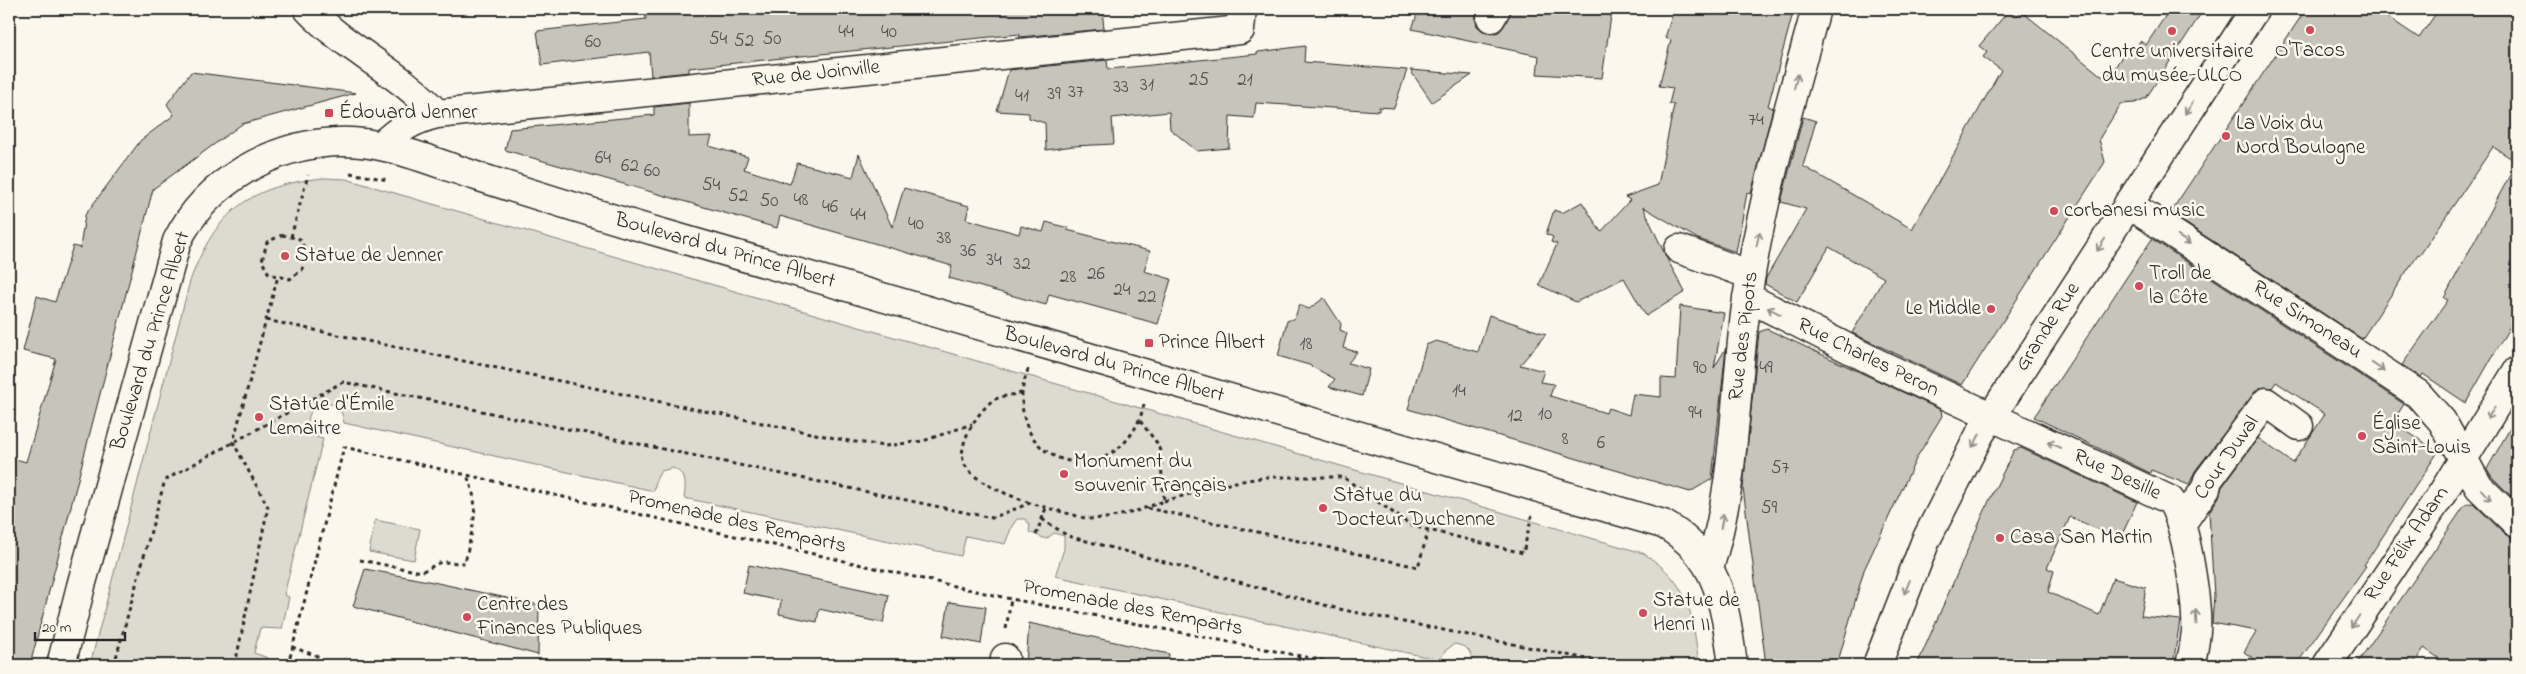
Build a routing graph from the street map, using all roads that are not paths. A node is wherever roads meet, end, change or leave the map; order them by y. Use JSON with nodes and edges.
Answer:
{"nodes":[{"id":1,"x":308,"y":9,"type":"edge"},
{"id":2,"x":1242,"y":9,"type":"edge"},
{"id":3,"x":1816,"y":9,"type":"edge"},
{"id":4,"x":2255,"y":9,"type":"edge"},
{"id":5,"x":437,"y":114,"type":"junction"},
{"id":6,"x":381,"y":146,"type":"junction"},
{"id":7,"x":2128,"y":204,"type":"junction"},
{"id":8,"x":1679,"y":249,"type":"dead end"},
{"id":9,"x":1749,"y":286,"type":"junction"},
{"id":10,"x":2517,"y":371,"type":"edge"},
{"id":11,"x":1991,"y":416,"type":"junction"},
{"id":12,"x":2299,"y":426,"type":"dead end"},
{"id":13,"x":2462,"y":460,"type":"junction"},
{"id":14,"x":2182,"y":523,"type":"junction"},
{"id":15,"x":2517,"y":524,"type":"edge"},
{"id":16,"x":1708,"y":568,"type":"junction"},
{"id":17,"x":61,"y":665,"type":"edge"},
{"id":18,"x":1733,"y":665,"type":"edge"},
{"id":19,"x":1877,"y":665,"type":"edge"},
{"id":20,"x":2190,"y":665,"type":"edge"},
{"id":21,"x":2327,"y":665,"type":"edge"}],
"edges":[{"from":1,"to":5,"type":"street"},
{"from":2,"to":5,"type":"street","name":"Rue de Joinville"},
{"from":9,"to":3,"type":"street","name":"Rue des Pipots","one_way":true},
{"from":4,"to":7,"type":"street","name":"Grande Rue","one_way":true},
{"from":5,"to":6,"type":"street","name":"Rue de Joinville"},
{"from":6,"to":16,"type":"street","name":"Boulevard du Prince Albert"},
{"from":6,"to":17,"type":"street","name":"Boulevard du Prince Albert"},
{"from":7,"to":11,"type":"street","name":"Grande Rue","one_way":true},
{"from":7,"to":13,"type":"street","name":"Rue Simoneau","one_way":true},
{"from":8,"to":9,"type":"street","name":"Rue Charles Peron"},
{"from":11,"to":9,"type":"street","name":"Rue Charles Peron","one_way":true},
{"from":16,"to":9,"type":"street","name":"Rue des Pipots","one_way":true},
{"from":10,"to":13,"type":"street","name":"Rue Félix Adam","one_way":true},
{"from":14,"to":11,"type":"street","name":"Rue Desille","one_way":true},
{"from":11,"to":19,"type":"street","name":"Grande Rue","one_way":true},
{"from":12,"to":14,"type":"street","name":"Cour Duval"},
{"from":13,"to":15,"type":"street","name":"Rue Simoneau","one_way":true},
{"from":13,"to":21,"type":"street","name":"Rue Félix Adam","one_way":true},
{"from":20,"to":14,"type":"street","name":"Rue Desille","one_way":true},
{"from":16,"to":18,"type":"street"}]}
